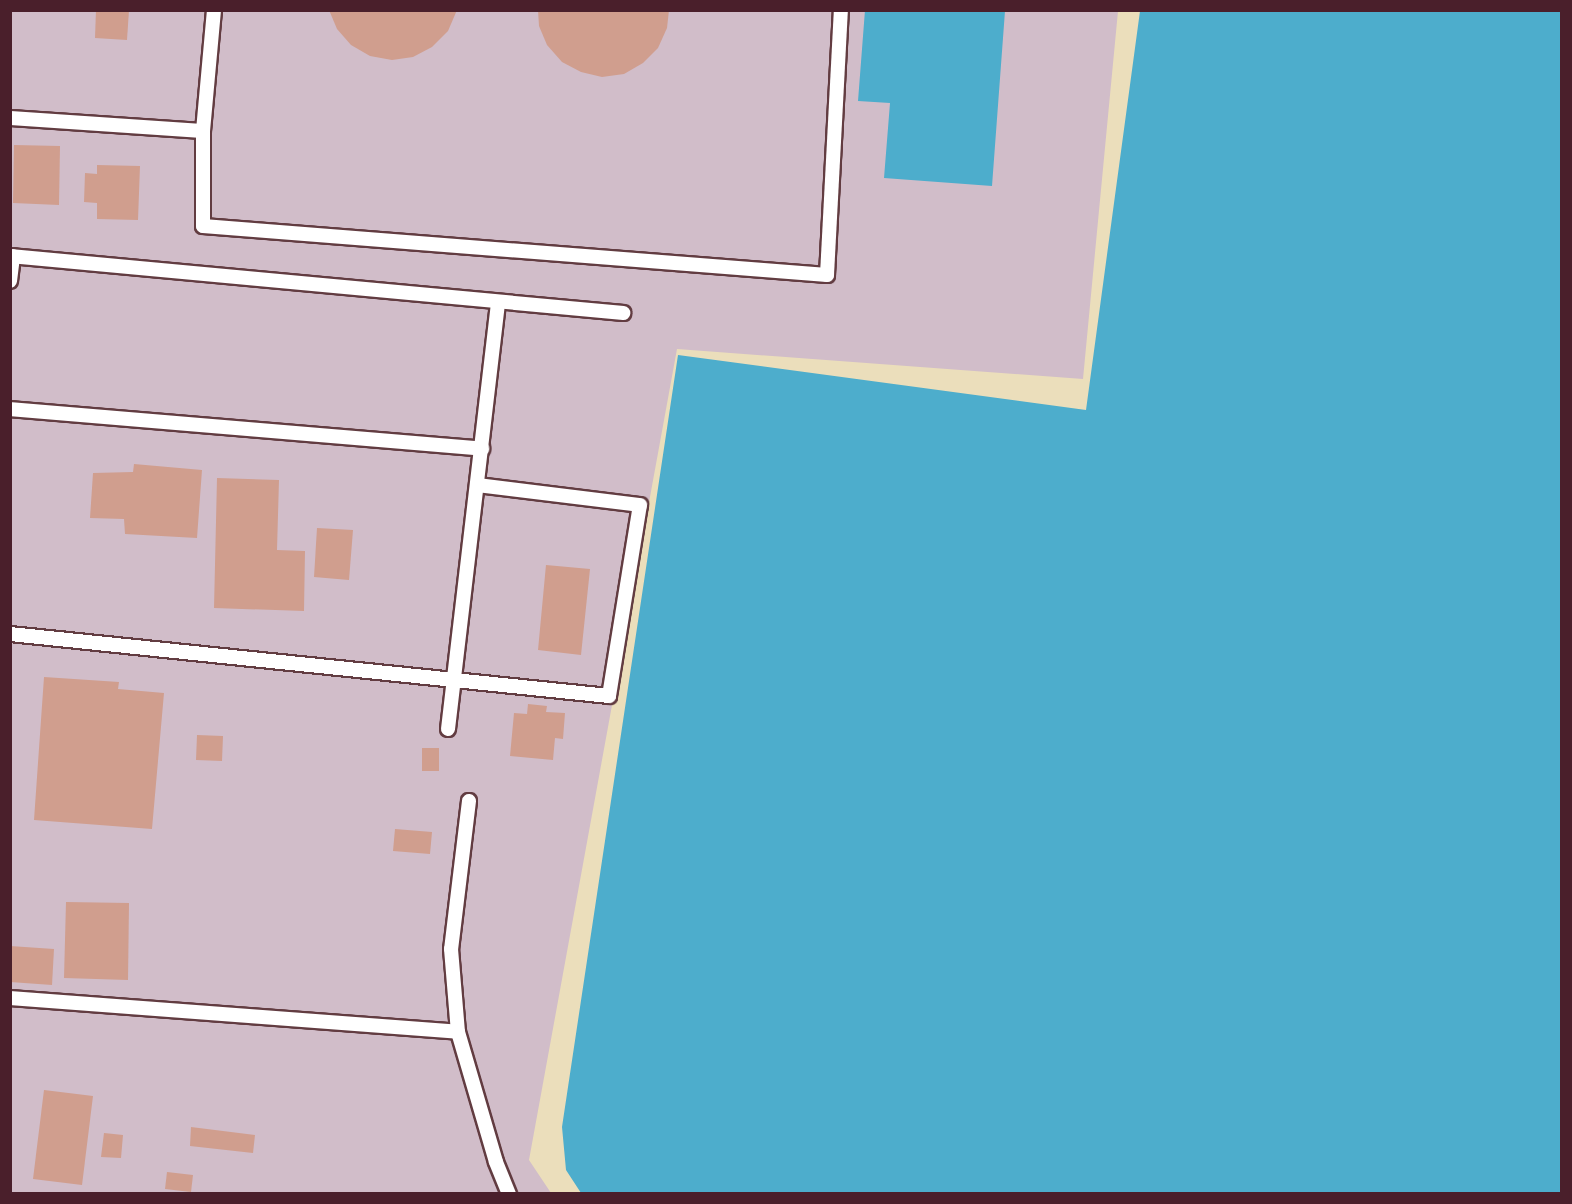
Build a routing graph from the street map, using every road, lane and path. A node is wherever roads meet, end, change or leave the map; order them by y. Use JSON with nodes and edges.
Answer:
{"nodes":[{"id":1,"x":213,"y":10,"type":"edge"},
{"id":2,"x":841,"y":10,"type":"edge"},
{"id":3,"x":10,"y":118,"type":"edge"},
{"id":4,"x":203,"y":131,"type":"junction"},
{"id":5,"x":12,"y":256,"type":"edge"},
{"id":6,"x":10,"y":281,"type":"edge"},
{"id":7,"x":498,"y":302,"type":"junction"},
{"id":8,"x":623,"y":313,"type":"dead end"},
{"id":9,"x":10,"y":409,"type":"edge"},
{"id":10,"x":482,"y":449,"type":"junction"},
{"id":11,"x":478,"y":485,"type":"junction"},
{"id":12,"x":10,"y":634,"type":"edge"},
{"id":13,"x":454,"y":680,"type":"junction"},
{"id":14,"x":448,"y":729,"type":"dead end"},
{"id":15,"x":469,"y":801,"type":"dead end"},
{"id":16,"x":10,"y":999,"type":"edge"},
{"id":17,"x":458,"y":1032,"type":"junction"},
{"id":18,"x":509,"y":1194,"type":"edge"}],
"edges":[{"from":1,"to":4,"type":"lane"},
{"from":2,"to":4,"type":"lane"},
{"from":3,"to":4,"type":"lane"},
{"from":5,"to":6,"type":"lane"},
{"from":5,"to":7,"type":"lane"},
{"from":7,"to":8,"type":"lane"},
{"from":7,"to":10,"type":"lane"},
{"from":9,"to":10,"type":"lane"},
{"from":10,"to":11,"type":"lane"},
{"from":11,"to":13,"type":"lane"},
{"from":11,"to":13,"type":"lane"},
{"from":12,"to":13,"type":"lane"},
{"from":13,"to":14,"type":"lane"},
{"from":15,"to":17,"type":"lane"},
{"from":16,"to":17,"type":"lane"},
{"from":17,"to":18,"type":"lane"}]}
